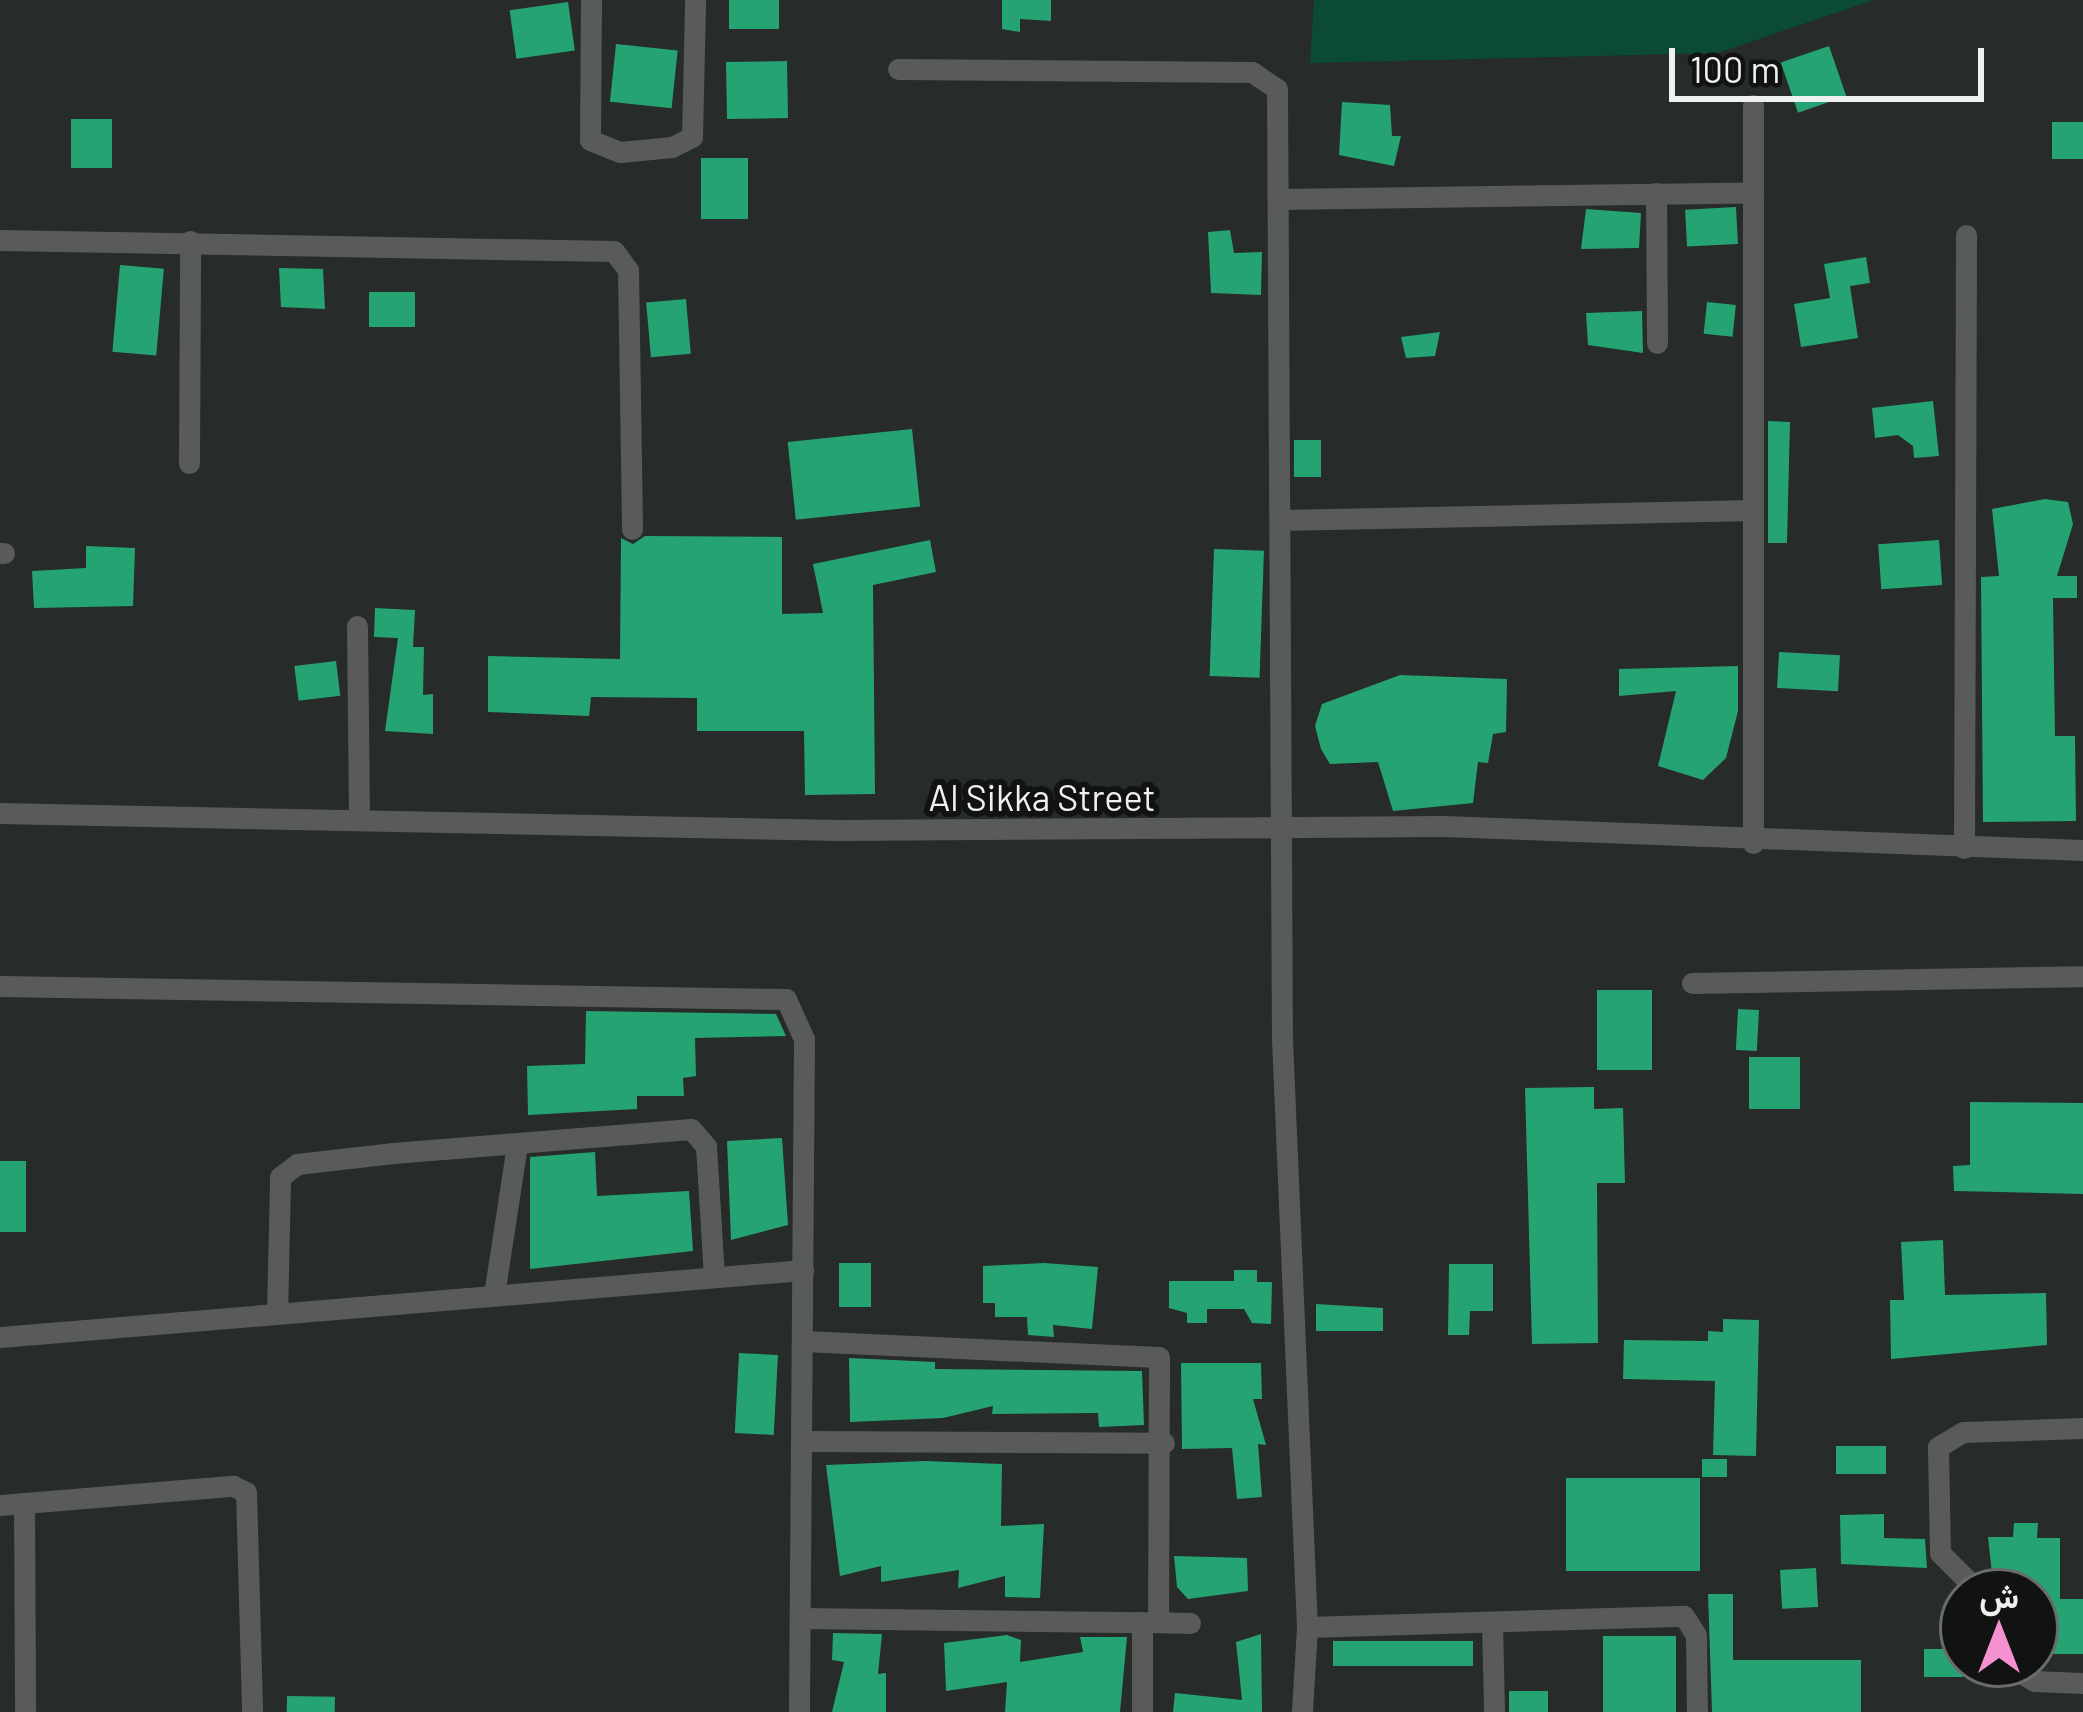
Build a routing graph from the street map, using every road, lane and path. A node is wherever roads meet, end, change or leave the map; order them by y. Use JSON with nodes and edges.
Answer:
{"nodes":[{"id":1,"x":591,"y":0,"type":"edge"},
{"id":2,"x":694,"y":0,"type":"edge"},
{"id":3,"x":898,"y":69,"type":"dead end"},
{"id":4,"x":1753,"y":105,"type":"dead end"},
{"id":5,"x":1753,"y":192,"type":"junction"},
{"id":6,"x":1656,"y":193,"type":"junction"},
{"id":7,"x":1280,"y":200,"type":"junction"},
{"id":8,"x":1966,"y":235,"type":"dead end"},
{"id":9,"x":0,"y":240,"type":"edge"},
{"id":10,"x":190,"y":242,"type":"junction"},
{"id":11,"x":1657,"y":343,"type":"dead end"},
{"id":12,"x":189,"y":463,"type":"dead end"},
{"id":13,"x":1753,"y":509,"type":"junction"},
{"id":14,"x":1281,"y":520,"type":"junction"},
{"id":15,"x":632,"y":529,"type":"dead end"},
{"id":16,"x":357,"y":626,"type":"dead end"},
{"id":17,"x":0,"y":813,"type":"edge"},
{"id":18,"x":359,"y":817,"type":"junction"},
{"id":19,"x":1280,"y":828,"type":"junction"},
{"id":20,"x":1753,"y":843,"type":"junction"},
{"id":21,"x":1964,"y":848,"type":"junction"},
{"id":22,"x":2083,"y":850,"type":"edge"},
{"id":23,"x":2083,"y":976,"type":"edge"},
{"id":24,"x":1692,"y":983,"type":"dead end"},
{"id":25,"x":0,"y":986,"type":"edge"},
{"id":26,"x":517,"y":1145,"type":"junction"},
{"id":27,"x":803,"y":1270,"type":"junction"},
{"id":28,"x":714,"y":1275,"type":"junction"},
{"id":29,"x":494,"y":1294,"type":"junction"},
{"id":30,"x":277,"y":1314,"type":"junction"},
{"id":31,"x":0,"y":1337,"type":"edge"},
{"id":32,"x":804,"y":1341,"type":"junction"},
{"id":33,"x":2083,"y":1428,"type":"edge"},
{"id":34,"x":806,"y":1442,"type":"junction"},
{"id":35,"x":1164,"y":1443,"type":"junction"},
{"id":36,"x":24,"y":1503,"type":"junction"},
{"id":37,"x":0,"y":1505,"type":"edge"},
{"id":38,"x":1956,"y":1568,"type":"edge"},
{"id":39,"x":800,"y":1618,"type":"junction"},
{"id":40,"x":1150,"y":1622,"type":"junction"},
{"id":41,"x":1492,"y":1622,"type":"junction"},
{"id":42,"x":1190,"y":1623,"type":"dead end"},
{"id":43,"x":1307,"y":1627,"type":"junction"},
{"id":44,"x":26,"y":1712,"type":"edge"},
{"id":45,"x":252,"y":1712,"type":"edge"},
{"id":46,"x":799,"y":1712,"type":"edge"},
{"id":47,"x":1142,"y":1712,"type":"edge"},
{"id":48,"x":1302,"y":1712,"type":"edge"},
{"id":49,"x":1494,"y":1712,"type":"edge"},
{"id":50,"x":1697,"y":1712,"type":"edge"}],
"edges":[{"from":1,"to":2,"type":"street"},
{"from":3,"to":7,"type":"street"},
{"from":4,"to":5,"type":"street"},
{"from":5,"to":6,"type":"street"},
{"from":5,"to":13,"type":"street"},
{"from":6,"to":7,"type":"street"},
{"from":6,"to":11,"type":"street"},
{"from":7,"to":14,"type":"street"},
{"from":8,"to":21,"type":"street"},
{"from":9,"to":10,"type":"street"},
{"from":10,"to":12,"type":"street"},
{"from":10,"to":15,"type":"street"},
{"from":13,"to":14,"type":"street"},
{"from":13,"to":20,"type":"street"},
{"from":14,"to":19,"type":"street"},
{"from":16,"to":18,"type":"street"},
{"from":17,"to":18,"type":"street","name":"Al Sikka Street"},
{"from":18,"to":19,"type":"street","name":"Al Sikka Street"},
{"from":19,"to":20,"type":"street","name":"Al Sikka Street"},
{"from":19,"to":43,"type":"street"},
{"from":20,"to":21,"type":"street","name":"Al Sikka Street"},
{"from":21,"to":22,"type":"street","name":"Al Sikka Street"},
{"from":23,"to":24,"type":"street"},
{"from":25,"to":27,"type":"street"},
{"from":26,"to":28,"type":"street"},
{"from":26,"to":29,"type":"street"},
{"from":26,"to":30,"type":"street"},
{"from":27,"to":28,"type":"street"},
{"from":27,"to":32,"type":"street"},
{"from":28,"to":29,"type":"street"},
{"from":29,"to":30,"type":"street"},
{"from":30,"to":31,"type":"street"},
{"from":32,"to":34,"type":"street"},
{"from":32,"to":35,"type":"street"},
{"from":33,"to":38,"type":"street"},
{"from":34,"to":35,"type":"street"},
{"from":34,"to":39,"type":"street"},
{"from":35,"to":40,"type":"street"},
{"from":36,"to":37,"type":"street"},
{"from":36,"to":44,"type":"street"},
{"from":36,"to":45,"type":"street"},
{"from":39,"to":40,"type":"street"},
{"from":39,"to":46,"type":"street"},
{"from":40,"to":42,"type":"street"},
{"from":40,"to":47,"type":"street"},
{"from":41,"to":43,"type":"street"},
{"from":41,"to":49,"type":"street"},
{"from":41,"to":50,"type":"street"},
{"from":43,"to":48,"type":"street"}]}
